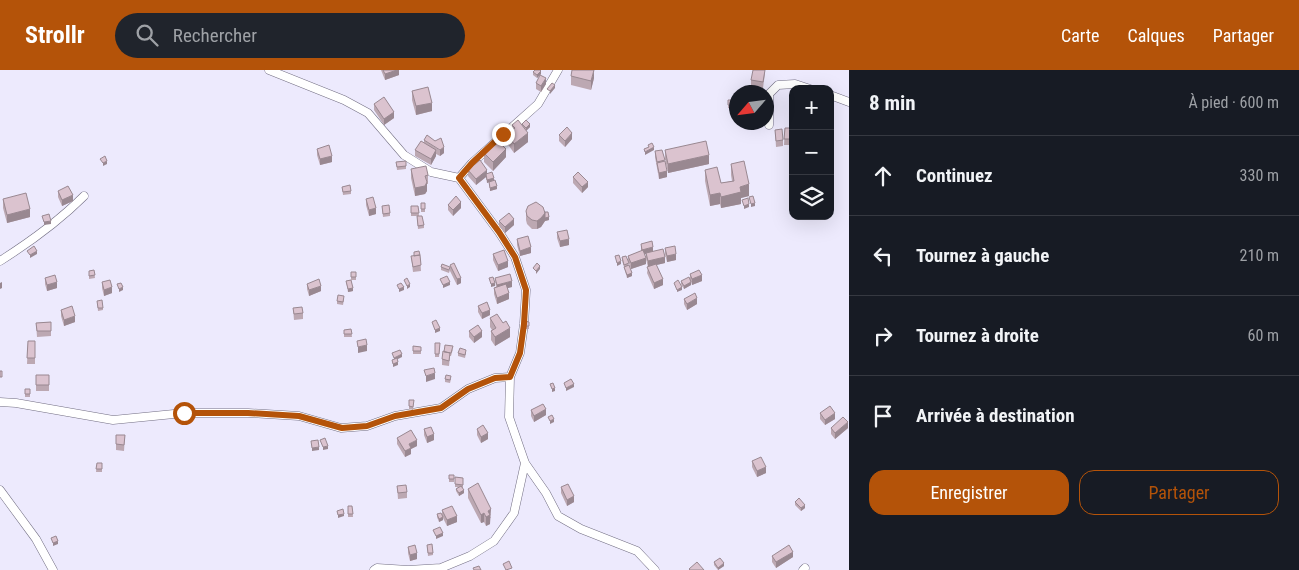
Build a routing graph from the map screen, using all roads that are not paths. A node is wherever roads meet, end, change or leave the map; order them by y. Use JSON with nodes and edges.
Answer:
{"nodes":[{"id":1,"x":269,"y":70,"type":"edge"},
{"id":2,"x":558,"y":70,"type":"edge"},
{"id":3,"x":797,"y":85,"type":"edge"},
{"id":4,"x":774,"y":89,"type":"edge"},
{"id":5,"x":834,"y":96,"type":"edge"},
{"id":6,"x":849,"y":102,"type":"edge"},
{"id":7,"x":459,"y":178,"type":"junction"},
{"id":8,"x":84,"y":196,"type":"dead end"},
{"id":9,"x":0,"y":261,"type":"edge"},
{"id":10,"x":510,"y":377,"type":"junction"},
{"id":11,"x":0,"y":402,"type":"edge"},
{"id":12,"x":525,"y":463,"type":"junction"},
{"id":13,"x":0,"y":490,"type":"edge"},
{"id":14,"x":53,"y":570,"type":"edge"},
{"id":15,"x":374,"y":570,"type":"edge"},
{"id":16,"x":655,"y":570,"type":"edge"}],
"edges":[{"from":1,"to":7,"type":"street"},
{"from":2,"to":7,"type":"street"},
{"from":3,"to":4,"type":"street"},
{"from":5,"to":6,"type":"street"},
{"from":7,"to":10,"type":"street"},
{"from":8,"to":9,"type":"street"},
{"from":10,"to":11,"type":"street"},
{"from":10,"to":12,"type":"street"},
{"from":12,"to":15,"type":"street"},
{"from":12,"to":16,"type":"street"},
{"from":13,"to":14,"type":"street"}]}
